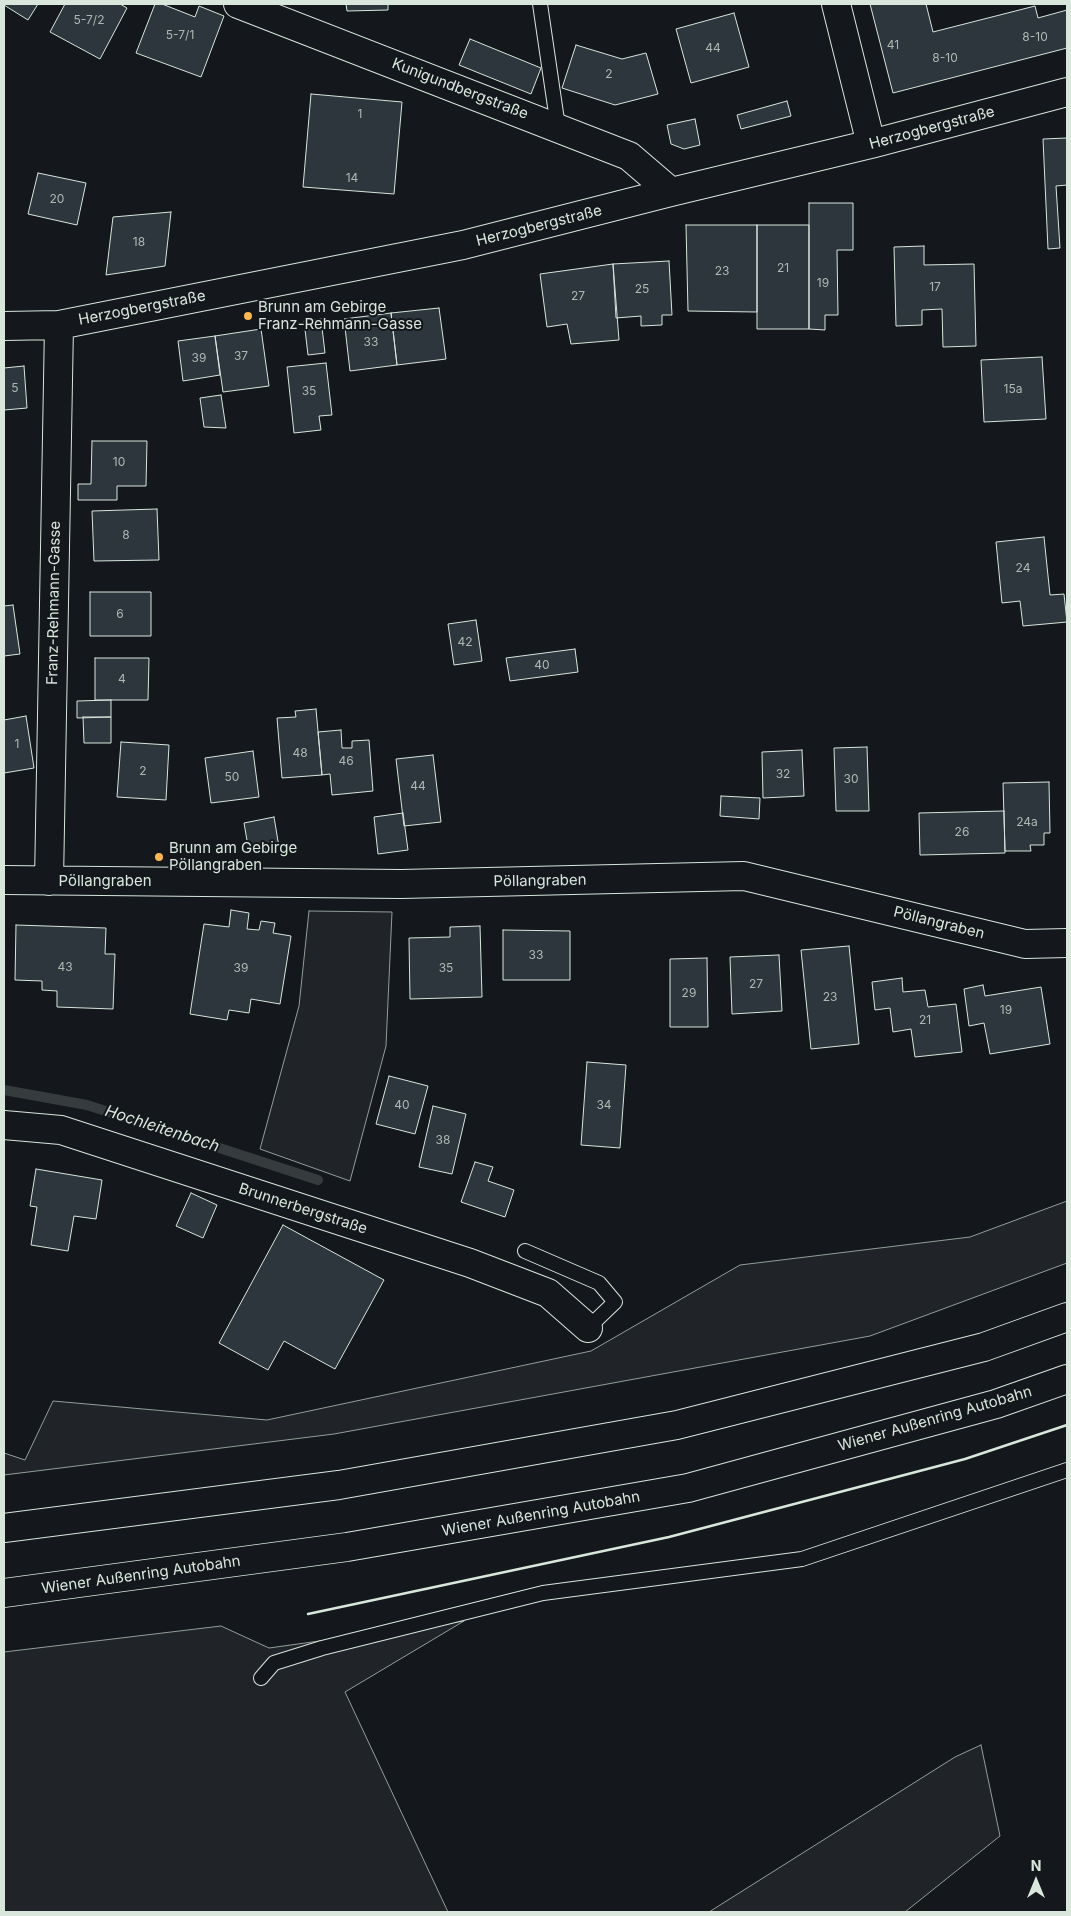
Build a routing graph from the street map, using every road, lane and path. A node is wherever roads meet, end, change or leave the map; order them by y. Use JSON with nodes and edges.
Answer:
{"nodes":[{"id":1,"x":238,"y":4,"type":"edge"},
{"id":2,"x":540,"y":4,"type":"edge"},
{"id":3,"x":836,"y":4,"type":"edge"},
{"id":4,"x":1067,"y":92,"type":"edge"},
{"id":5,"x":558,"y":127,"type":"junction"},
{"id":6,"x":871,"y":144,"type":"junction"},
{"id":7,"x":671,"y":192,"type":"junction"},
{"id":8,"x":59,"y":325,"type":"junction"},
{"id":9,"x":4,"y":326,"type":"edge"},
{"id":10,"x":4,"y":880,"type":"edge"},
{"id":11,"x":49,"y":881,"type":"junction"},
{"id":12,"x":1067,"y":943,"type":"edge"},
{"id":13,"x":4,"y":1125,"type":"edge"},
{"id":14,"x":525,"y":1251,"type":"dead end"},
{"id":15,"x":1067,"y":1316,"type":"edge"},
{"id":16,"x":588,"y":1328,"type":"joint"},
{"id":17,"x":1067,"y":1379,"type":"edge"},
{"id":18,"x":1067,"y":1470,"type":"edge"},
{"id":19,"x":4,"y":1528,"type":"edge"},
{"id":20,"x":4,"y":1593,"type":"edge"},
{"id":21,"x":261,"y":1678,"type":"dead end"}],
"edges":[{"from":1,"to":5,"type":"main road","name":"Kunigundbergstraße"},
{"from":2,"to":5,"type":"lane"},
{"from":3,"to":6,"type":"main road"},
{"from":4,"to":6,"type":"main road","name":"Herzogbergstraße"},
{"from":5,"to":7,"type":"main road","name":"Kunigundbergstraße"},
{"from":6,"to":7,"type":"main road","name":"Herzogbergstraße"},
{"from":7,"to":8,"type":"main road","name":"Herzogbergstraße"},
{"from":8,"to":9,"type":"main road","name":"Herzogbergstraße"},
{"from":8,"to":11,"type":"main road","name":"Franz-Rehmann-Gasse"},
{"from":10,"to":11,"type":"main road","name":"Pöllangraben"},
{"from":11,"to":12,"type":"main road","name":"Pöllangraben"},
{"from":13,"to":16,"type":"main road","name":"Brunnerbergstraße"},
{"from":14,"to":16,"type":"lane"},
{"from":15,"to":19,"type":"main road"},
{"from":17,"to":20,"type":"main road","name":"Wiener Außenring Autobahn"},
{"from":18,"to":21,"type":"lane"}]}
